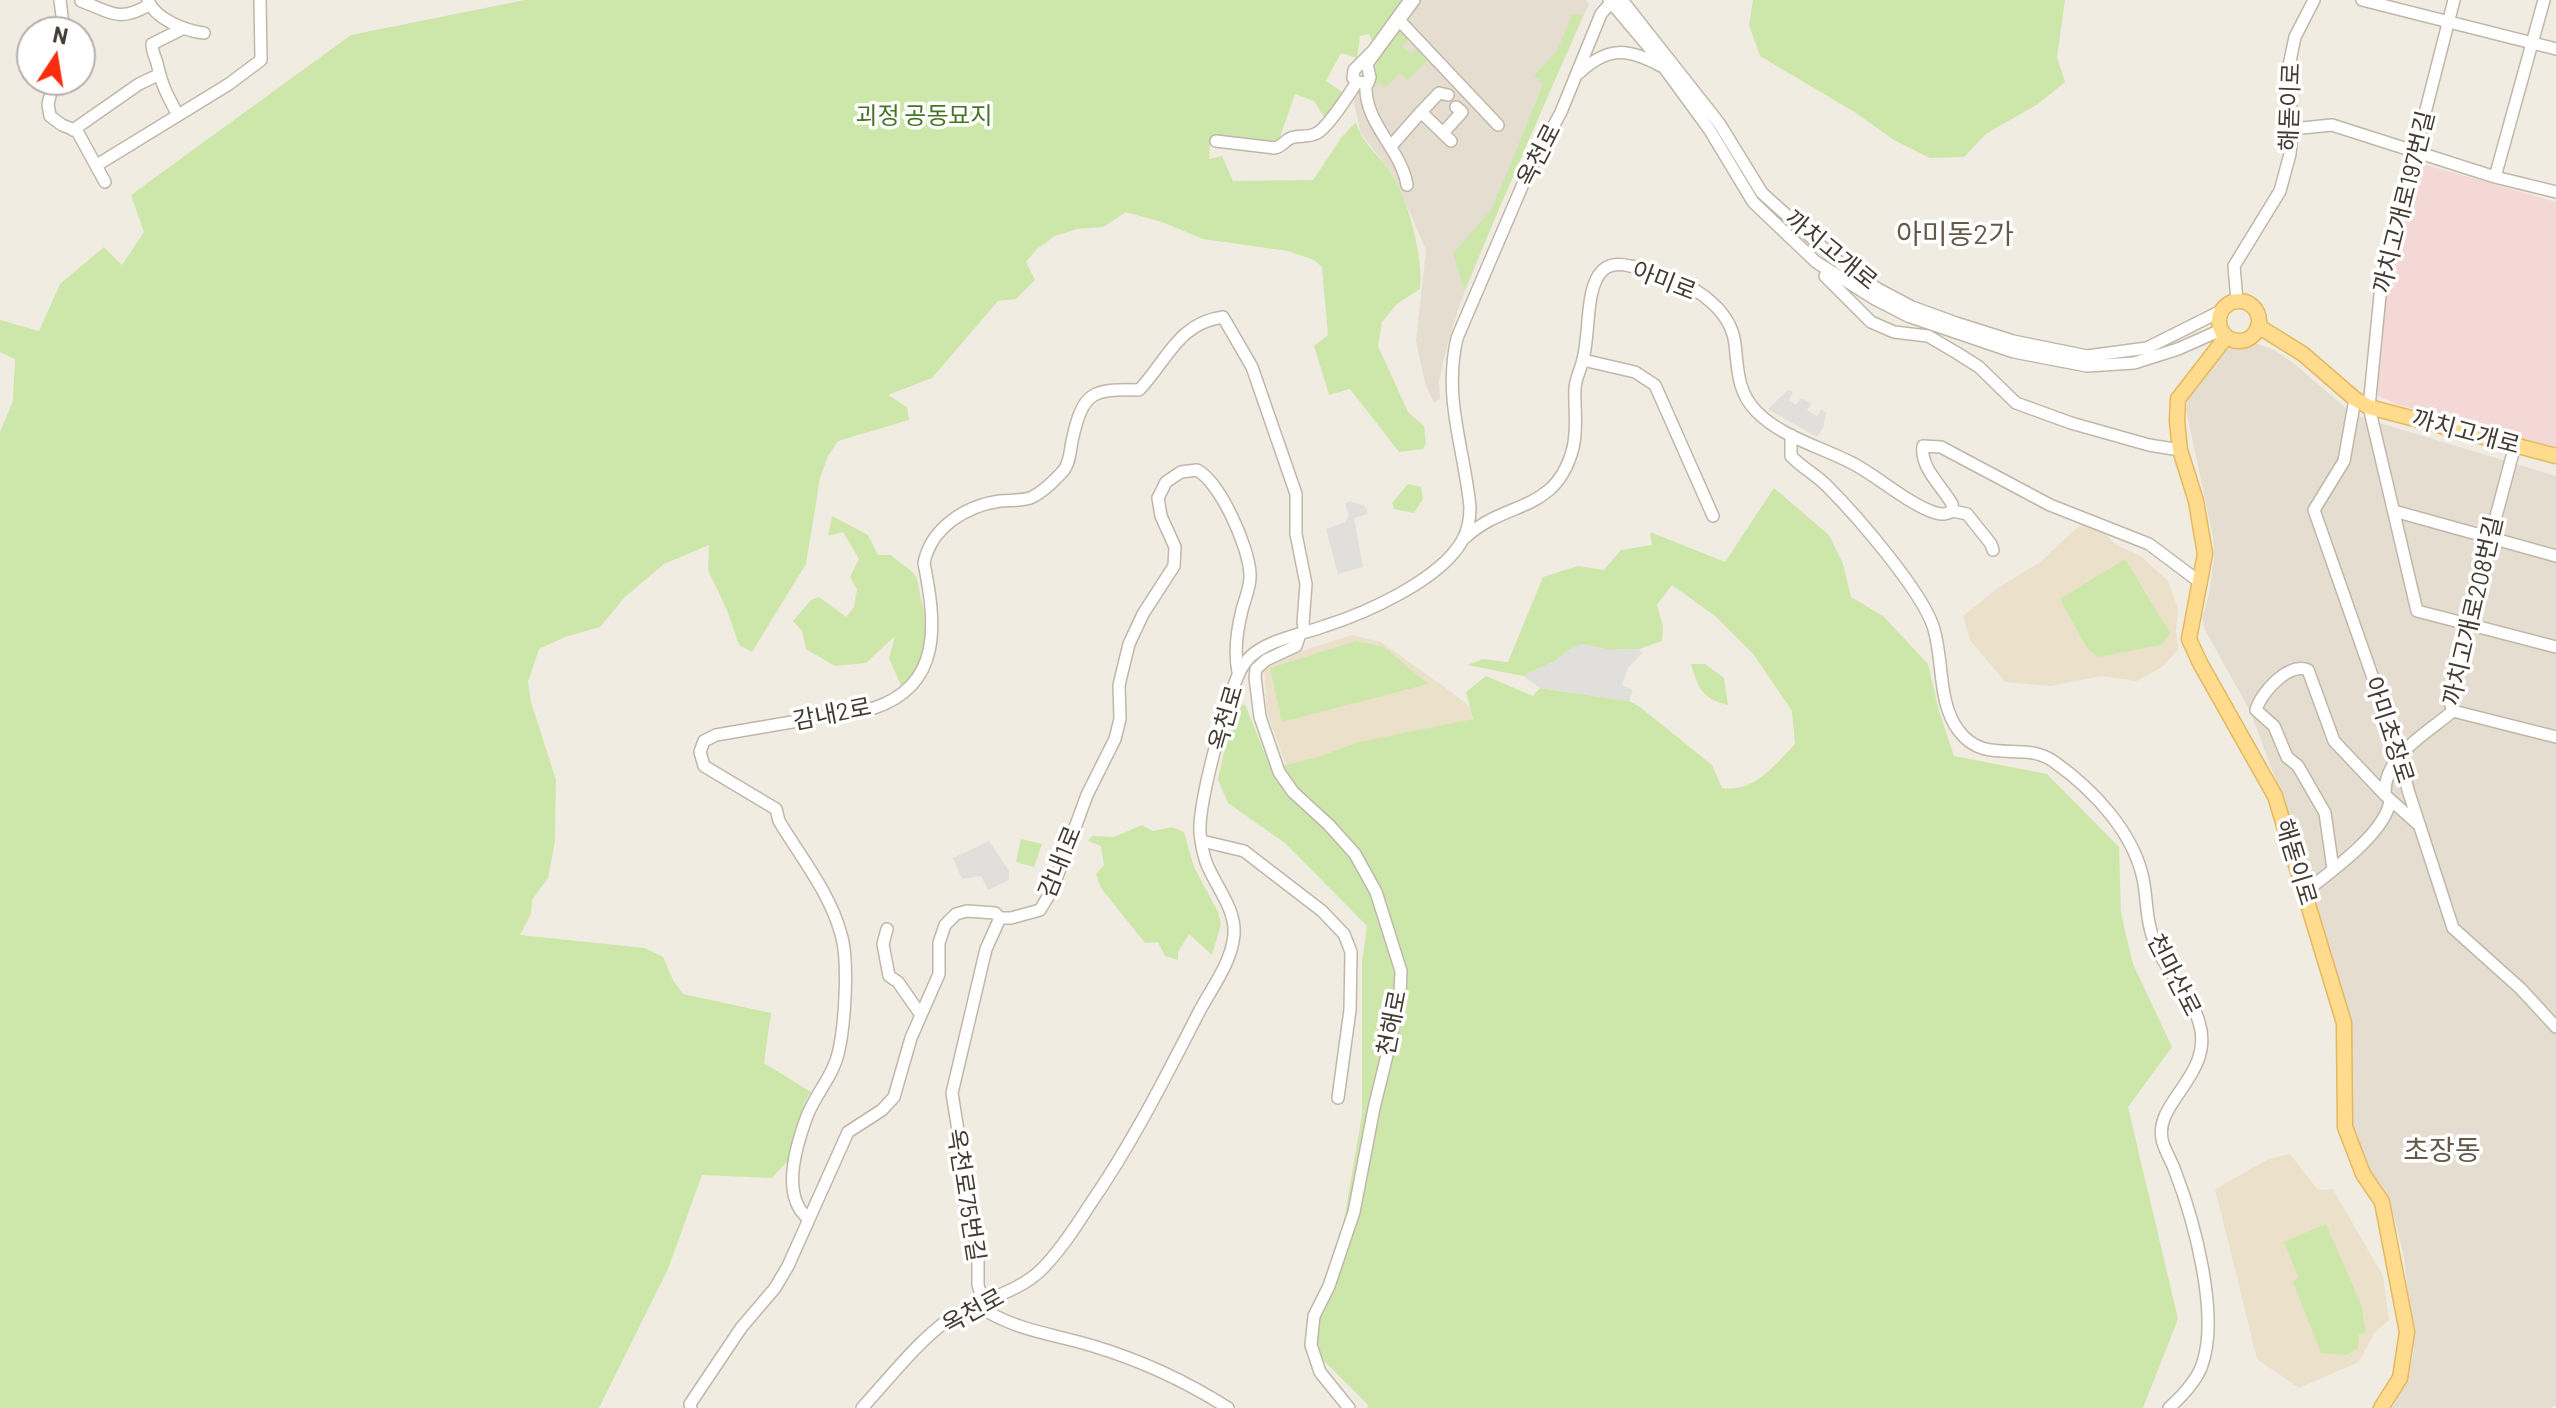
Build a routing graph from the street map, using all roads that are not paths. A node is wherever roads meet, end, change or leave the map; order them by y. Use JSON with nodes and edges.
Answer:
{"nodes":[{"id":1,"x":260,"y":0,"type":"edge"},
{"id":2,"x":1412,"y":0,"type":"edge"},
{"id":3,"x":2314,"y":0,"type":"edge"},
{"id":4,"x":2362,"y":0,"type":"edge"},
{"id":5,"x":2454,"y":0,"type":"edge"},
{"id":6,"x":2544,"y":0,"type":"edge"},
{"id":7,"x":81,"y":1,"type":"edge"},
{"id":8,"x":1612,"y":1,"type":"edge"},
{"id":9,"x":149,"y":2,"type":"edge"},
{"id":10,"x":1397,"y":21,"type":"junction"},
{"id":11,"x":2448,"y":22,"type":"junction"},
{"id":12,"x":184,"y":28,"type":"junction"},
{"id":13,"x":204,"y":33,"type":"dead end"},
{"id":14,"x":2533,"y":43,"type":"junction"},
{"id":15,"x":2556,"y":49,"type":"edge"},
{"id":16,"x":1664,"y":68,"type":"junction"},
{"id":17,"x":158,"y":75,"type":"junction"},
{"id":18,"x":1576,"y":76,"type":"junction"},
{"id":19,"x":1361,"y":83,"type":"junction"},
{"id":20,"x":1450,"y":84,"type":"junction"},
{"id":21,"x":50,"y":96,"type":"edge"},
{"id":22,"x":1456,"y":107,"type":"dead end"},
{"id":23,"x":1421,"y":112,"type":"junction"},
{"id":24,"x":178,"y":115,"type":"junction"},
{"id":25,"x":1497,"y":126,"type":"dead end"},
{"id":26,"x":2292,"y":129,"type":"junction"},
{"id":27,"x":73,"y":130,"type":"junction"},
{"id":28,"x":1216,"y":141,"type":"dead end"},
{"id":29,"x":1391,"y":146,"type":"junction"},
{"id":30,"x":2416,"y":153,"type":"junction"},
{"id":31,"x":97,"y":165,"type":"junction"},
{"id":32,"x":2495,"y":177,"type":"junction"},
{"id":33,"x":105,"y":182,"type":"dead end"},
{"id":34,"x":1407,"y":185,"type":"dead end"},
{"id":35,"x":2556,"y":192,"type":"edge"},
{"id":36,"x":1816,"y":262,"type":"junction"},
{"id":37,"x":2237,"y":301,"type":"junction"},
{"id":38,"x":2221,"y":311,"type":"junction"},
{"id":39,"x":2258,"y":326,"type":"junction"},
{"id":40,"x":2223,"y":334,"type":"junction"},
{"id":41,"x":2190,"y":343,"type":"junction"},
{"id":42,"x":2210,"y":355,"type":"junction"},
{"id":43,"x":1583,"y":360,"type":"junction"},
{"id":44,"x":2355,"y":399,"type":"junction"},
{"id":45,"x":2369,"y":407,"type":"junction"},
{"id":46,"x":1791,"y":435,"type":"junction"},
{"id":47,"x":2515,"y":445,"type":"junction"},
{"id":48,"x":2180,"y":450,"type":"junction"},
{"id":49,"x":2556,"y":456,"type":"edge"},
{"id":50,"x":1469,"y":501,"type":"junction"},
{"id":51,"x":1953,"y":511,"type":"junction"},
{"id":52,"x":2394,"y":511,"type":"junction"},
{"id":53,"x":1713,"y":516,"type":"dead end"},
{"id":54,"x":1498,"y":517,"type":"junction"},
{"id":55,"x":2490,"y":537,"type":"junction"},
{"id":56,"x":1463,"y":540,"type":"junction"},
{"id":57,"x":1993,"y":550,"type":"dead end"},
{"id":58,"x":2556,"y":556,"type":"edge"},
{"id":59,"x":2201,"y":583,"type":"junction"},
{"id":60,"x":2467,"y":624,"type":"junction"},
{"id":61,"x":1302,"y":633,"type":"junction"},
{"id":62,"x":2556,"y":647,"type":"edge"},
{"id":63,"x":1239,"y":673,"type":"junction"},
{"id":64,"x":2453,"y":711,"type":"junction"},
{"id":65,"x":2556,"y":737,"type":"edge"},
{"id":66,"x":2400,"y":755,"type":"junction"},
{"id":67,"x":2388,"y":798,"type":"junction"},
{"id":68,"x":2420,"y":827,"type":"junction"},
{"id":69,"x":1202,"y":841,"type":"junction"},
{"id":70,"x":2333,"y":869,"type":"junction"},
{"id":71,"x":2305,"y":892,"type":"junction"},
{"id":72,"x":1000,"y":918,"type":"junction"},
{"id":73,"x":887,"y":929,"type":"dead end"},
{"id":74,"x":921,"y":1015,"type":"junction"},
{"id":75,"x":2556,"y":1027,"type":"edge"},
{"id":76,"x":1338,"y":1098,"type":"dead end"},
{"id":77,"x":809,"y":1219,"type":"junction"},
{"id":78,"x":985,"y":1302,"type":"junction"},
{"id":79,"x":691,"y":1408,"type":"edge"},
{"id":80,"x":862,"y":1408,"type":"edge"},
{"id":81,"x":1228,"y":1408,"type":"edge"},
{"id":82,"x":1349,"y":1408,"type":"edge"},
{"id":83,"x":2169,"y":1408,"type":"edge"},
{"id":84,"x":2381,"y":1408,"type":"edge"}],
"edges":[{"from":1,"to":24,"type":"street"},
{"from":2,"to":10,"type":"street"},
{"from":3,"to":26,"type":"street","name":"해돋이로"},
{"from":4,"to":11,"type":"street"},
{"from":5,"to":11,"type":"street","name":"까치고개로197번길"},
{"from":6,"to":14,"type":"street"},
{"from":7,"to":9,"type":"street"},
{"from":8,"to":16,"type":"street"},
{"from":8,"to":18,"type":"street","name":"옥천로"},
{"from":8,"to":38,"type":"street","name":"까치고개로"},
{"from":9,"to":12,"type":"street"},
{"from":10,"to":19,"type":"street"},
{"from":10,"to":20,"type":"street"},
{"from":11,"to":14,"type":"street"},
{"from":11,"to":30,"type":"street","name":"까치고개로197번길"},
{"from":12,"to":13,"type":"street"},
{"from":12,"to":17,"type":"street"},
{"from":14,"to":15,"type":"street"},
{"from":14,"to":32,"type":"street"},
{"from":16,"to":18,"type":"street"},
{"from":16,"to":36,"type":"street"},
{"from":17,"to":24,"type":"street"},
{"from":17,"to":27,"type":"street"},
{"from":18,"to":50,"type":"street","name":"옥천로"},
{"from":19,"to":28,"type":"street"},
{"from":19,"to":29,"type":"street"},
{"from":20,"to":23,"type":"street"},
{"from":20,"to":25,"type":"street"},
{"from":21,"to":27,"type":"street"},
{"from":22,"to":23,"type":"street"},
{"from":23,"to":29,"type":"street"},
{"from":24,"to":31,"type":"street"},
{"from":26,"to":30,"type":"street"},
{"from":26,"to":37,"type":"street","name":"해돋이로"},
{"from":27,"to":31,"type":"street"},
{"from":29,"to":34,"type":"street"},
{"from":30,"to":32,"type":"street"},
{"from":30,"to":45,"type":"street","name":"까치고개로197번길"},
{"from":31,"to":33,"type":"street"},
{"from":32,"to":35,"type":"street"},
{"from":36,"to":41,"type":"street"},
{"from":36,"to":48,"type":"street"},
{"from":37,"to":38,"type":"main road"},
{"from":37,"to":39,"type":"main road"},
{"from":38,"to":40,"type":"main road"},
{"from":39,"to":40,"type":"main road"},
{"from":39,"to":44,"type":"main road","name":"까치고개로"},
{"from":40,"to":41,"type":"street"},
{"from":40,"to":42,"type":"main road","name":"해돋이로"},
{"from":41,"to":42,"type":"street"},
{"from":42,"to":48,"type":"main road","name":"해돋이로"},
{"from":43,"to":46,"type":"street","name":"아미로"},
{"from":43,"to":53,"type":"street"},
{"from":43,"to":54,"type":"street","name":"아미로"},
{"from":44,"to":45,"type":"main road","name":"까치고개로"},
{"from":44,"to":66,"type":"street","name":"아미초장로"},
{"from":45,"to":47,"type":"main road","name":"까치고개로"},
{"from":45,"to":52,"type":"street","name":"까치고개로197번길"},
{"from":46,"to":51,"type":"street","name":"아미로"},
{"from":46,"to":83,"type":"street","name":"천마산로"},
{"from":47,"to":49,"type":"main road","name":"까치고개로"},
{"from":47,"to":55,"type":"street","name":"까치고개로208번길"},
{"from":48,"to":59,"type":"main road","name":"해돋이로"},
{"from":50,"to":54,"type":"street"},
{"from":50,"to":56,"type":"street","name":"옥천로"},
{"from":51,"to":57,"type":"street","name":"아미로"},
{"from":51,"to":59,"type":"street","name":"아미로"},
{"from":52,"to":55,"type":"street"},
{"from":52,"to":60,"type":"street","name":"까치고개로197번길"},
{"from":54,"to":56,"type":"street","name":"아미로"},
{"from":55,"to":58,"type":"street"},
{"from":55,"to":60,"type":"street","name":"까치고개로208번길"},
{"from":56,"to":61,"type":"street","name":"옥천로"},
{"from":59,"to":71,"type":"main road","name":"해돋이로"},
{"from":60,"to":62,"type":"street"},
{"from":60,"to":64,"type":"street","name":"까치고개로208번길"},
{"from":61,"to":63,"type":"street","name":"옥천로"},
{"from":61,"to":77,"type":"street","name":"감내2로"},
{"from":61,"to":82,"type":"street","name":"천해로"},
{"from":63,"to":69,"type":"street","name":"옥천로"},
{"from":63,"to":72,"type":"street","name":"감내1로"},
{"from":64,"to":65,"type":"street"},
{"from":64,"to":66,"type":"street","name":"까치고개로208번길"},
{"from":66,"to":67,"type":"street"},
{"from":66,"to":68,"type":"street","name":"아미초장로"},
{"from":67,"to":68,"type":"street"},
{"from":67,"to":70,"type":"street"},
{"from":67,"to":70,"type":"street"},
{"from":68,"to":75,"type":"street","name":"아미초장로"},
{"from":69,"to":76,"type":"street"},
{"from":69,"to":78,"type":"street","name":"옥천로"},
{"from":70,"to":71,"type":"street"},
{"from":71,"to":84,"type":"main road","name":"해돋이로"},
{"from":72,"to":74,"type":"street","name":"감내1로"},
{"from":72,"to":78,"type":"street","name":"옥천로75번길"},
{"from":73,"to":74,"type":"street"},
{"from":74,"to":77,"type":"street","name":"감내1로"},
{"from":77,"to":79,"type":"street","name":"감내1로"},
{"from":78,"to":80,"type":"street","name":"옥천로"},
{"from":78,"to":81,"type":"street"}]}
